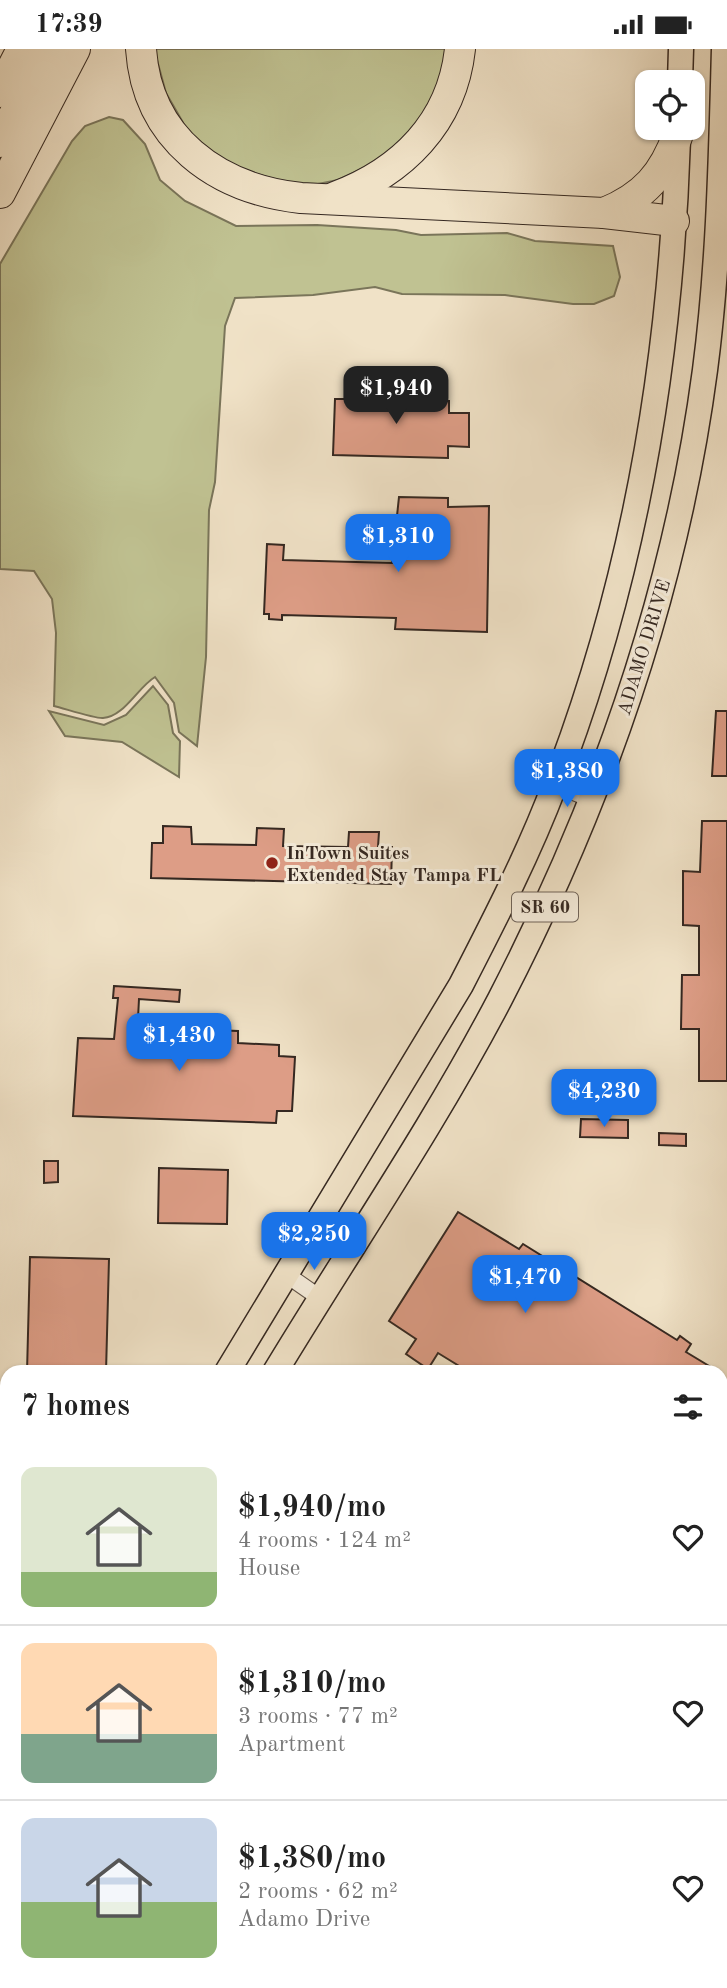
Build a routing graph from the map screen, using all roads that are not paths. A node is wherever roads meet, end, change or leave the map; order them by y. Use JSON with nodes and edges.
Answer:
{"nodes":[{"id":1,"x":22,"y":49,"type":"edge"},
{"id":2,"x":48,"y":49,"type":"edge"},
{"id":3,"x":75,"y":49,"type":"edge"},
{"id":4,"x":141,"y":49,"type":"edge"},
{"id":5,"x":460,"y":49,"type":"edge"},
{"id":6,"x":681,"y":49,"type":"edge"},
{"id":7,"x":724,"y":49,"type":"edge"},
{"id":8,"x":680,"y":70,"type":"edge"},
{"id":9,"x":0,"y":92,"type":"edge"},
{"id":10,"x":674,"y":140,"type":"edge"},
{"id":11,"x":678,"y":140,"type":"edge"},
{"id":12,"x":0,"y":142,"type":"edge"},
{"id":13,"x":0,"y":193,"type":"edge"},
{"id":14,"x":331,"y":198,"type":"junction"},
{"id":15,"x":604,"y":213,"type":"junction"},
{"id":16,"x":674,"y":221,"type":"junction"},
{"id":17,"x":555,"y":785,"type":"junction"},
{"id":18,"x":592,"y":799,"type":"junction"},
{"id":19,"x":287,"y":1276,"type":"junction"},
{"id":20,"x":320,"y":1298,"type":"junction"},
{"id":21,"x":231,"y":1365,"type":"edge"},
{"id":22,"x":279,"y":1365,"type":"edge"}],
"edges":[{"from":1,"to":9,"type":"highway"},
{"from":2,"to":12,"type":"highway"},
{"from":3,"to":13,"type":"highway"},
{"from":4,"to":14,"type":"highway"},
{"from":5,"to":14,"type":"highway"},
{"from":6,"to":8,"type":"main road"},
{"from":7,"to":18,"type":"main road","name":"ADAMO DRIVE","number":"SR 60"},
{"from":10,"to":15,"type":"highway"},
{"from":11,"to":16,"type":"main road","name":"ADAMO DRIVE","number":"SR 60"},
{"from":14,"to":15,"type":"highway"},
{"from":15,"to":16,"type":"highway"},
{"from":16,"to":17,"type":"main road","name":"ADAMO DRIVE","number":"SR 60"},
{"from":17,"to":18,"type":"street"},
{"from":17,"to":19,"type":"main road","name":"ADAMO DRIVE","number":"SR 60"},
{"from":18,"to":20,"type":"main road","name":"ADAMO DRIVE","number":"SR 60"},
{"from":19,"to":20,"type":"street"},
{"from":19,"to":21,"type":"main road","name":"ADAMO DRIVE","number":"SR 60"},
{"from":20,"to":22,"type":"main road","name":"ADAMO DRIVE","number":"SR 60"}]}
